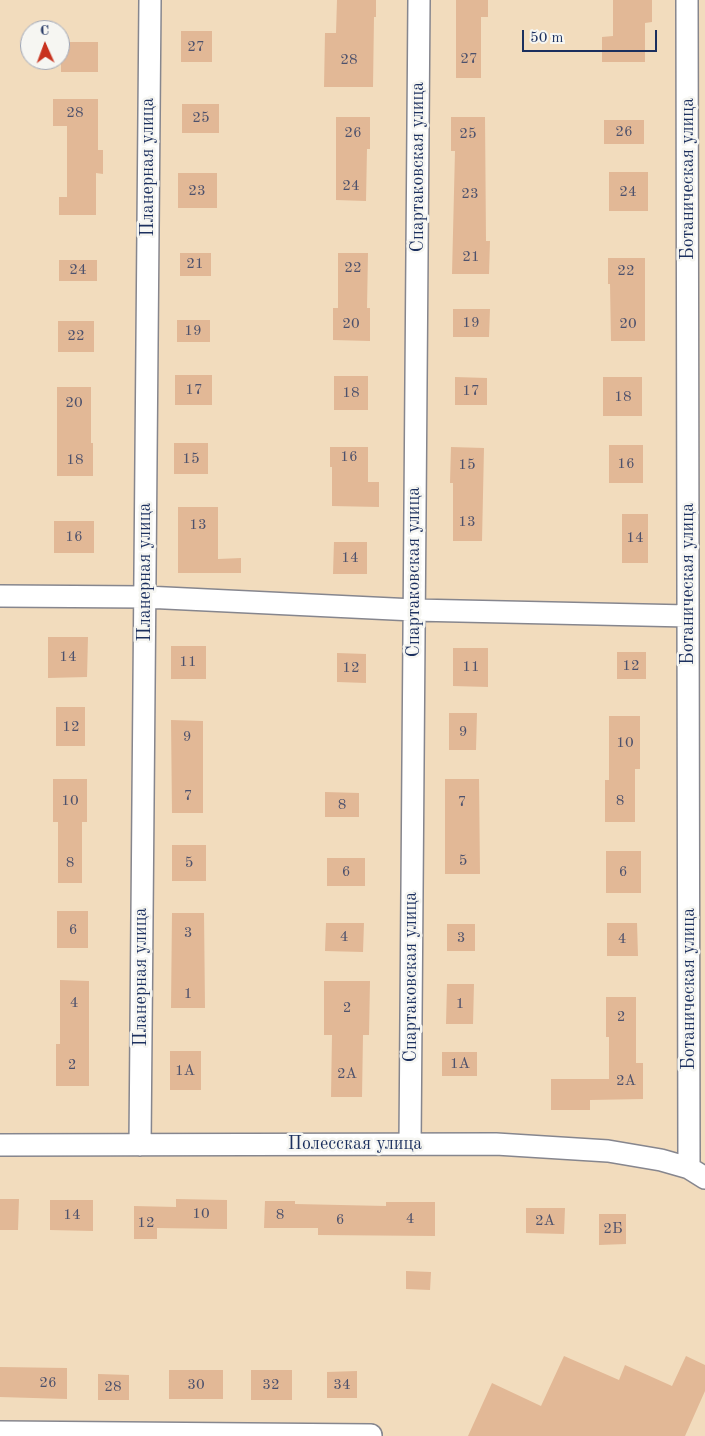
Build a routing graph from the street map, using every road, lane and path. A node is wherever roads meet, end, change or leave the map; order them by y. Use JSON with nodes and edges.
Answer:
{"nodes":[{"id":1,"x":150,"y":0,"type":"edge"},
{"id":2,"x":419,"y":0,"type":"edge"},
{"id":3,"x":687,"y":0,"type":"edge"},
{"id":4,"x":0,"y":596,"type":"edge"},
{"id":5,"x":145,"y":597,"type":"junction"},
{"id":6,"x":414,"y":610,"type":"junction"},
{"id":7,"x":688,"y":616,"type":"junction"},
{"id":8,"x":410,"y":1144,"type":"junction"},
{"id":9,"x":0,"y":1145,"type":"edge"},
{"id":10,"x":140,"y":1145,"type":"junction"},
{"id":11,"x":697,"y":1173,"type":"edge"},
{"id":12,"x":0,"y":1432,"type":"edge"},
{"id":13,"x":371,"y":1435,"type":"edge"}],
"edges":[{"from":1,"to":5,"type":"street","name":"Планерная улица"},
{"from":2,"to":6,"type":"street","name":"Спартаковская улица"},
{"from":3,"to":7,"type":"street","name":"Ботаническая улица"},
{"from":4,"to":5,"type":"street"},
{"from":5,"to":6,"type":"street"},
{"from":5,"to":10,"type":"street","name":"Планерная улица"},
{"from":6,"to":7,"type":"street"},
{"from":6,"to":8,"type":"street","name":"Спартаковская улица"},
{"from":7,"to":11,"type":"street","name":"Ботаническая улица"},
{"from":8,"to":10,"type":"street","name":"Полесская улица"},
{"from":8,"to":11,"type":"street","name":"Полесская улица"},
{"from":9,"to":10,"type":"street","name":"Полесская улица"},
{"from":12,"to":13,"type":"street"}]}
